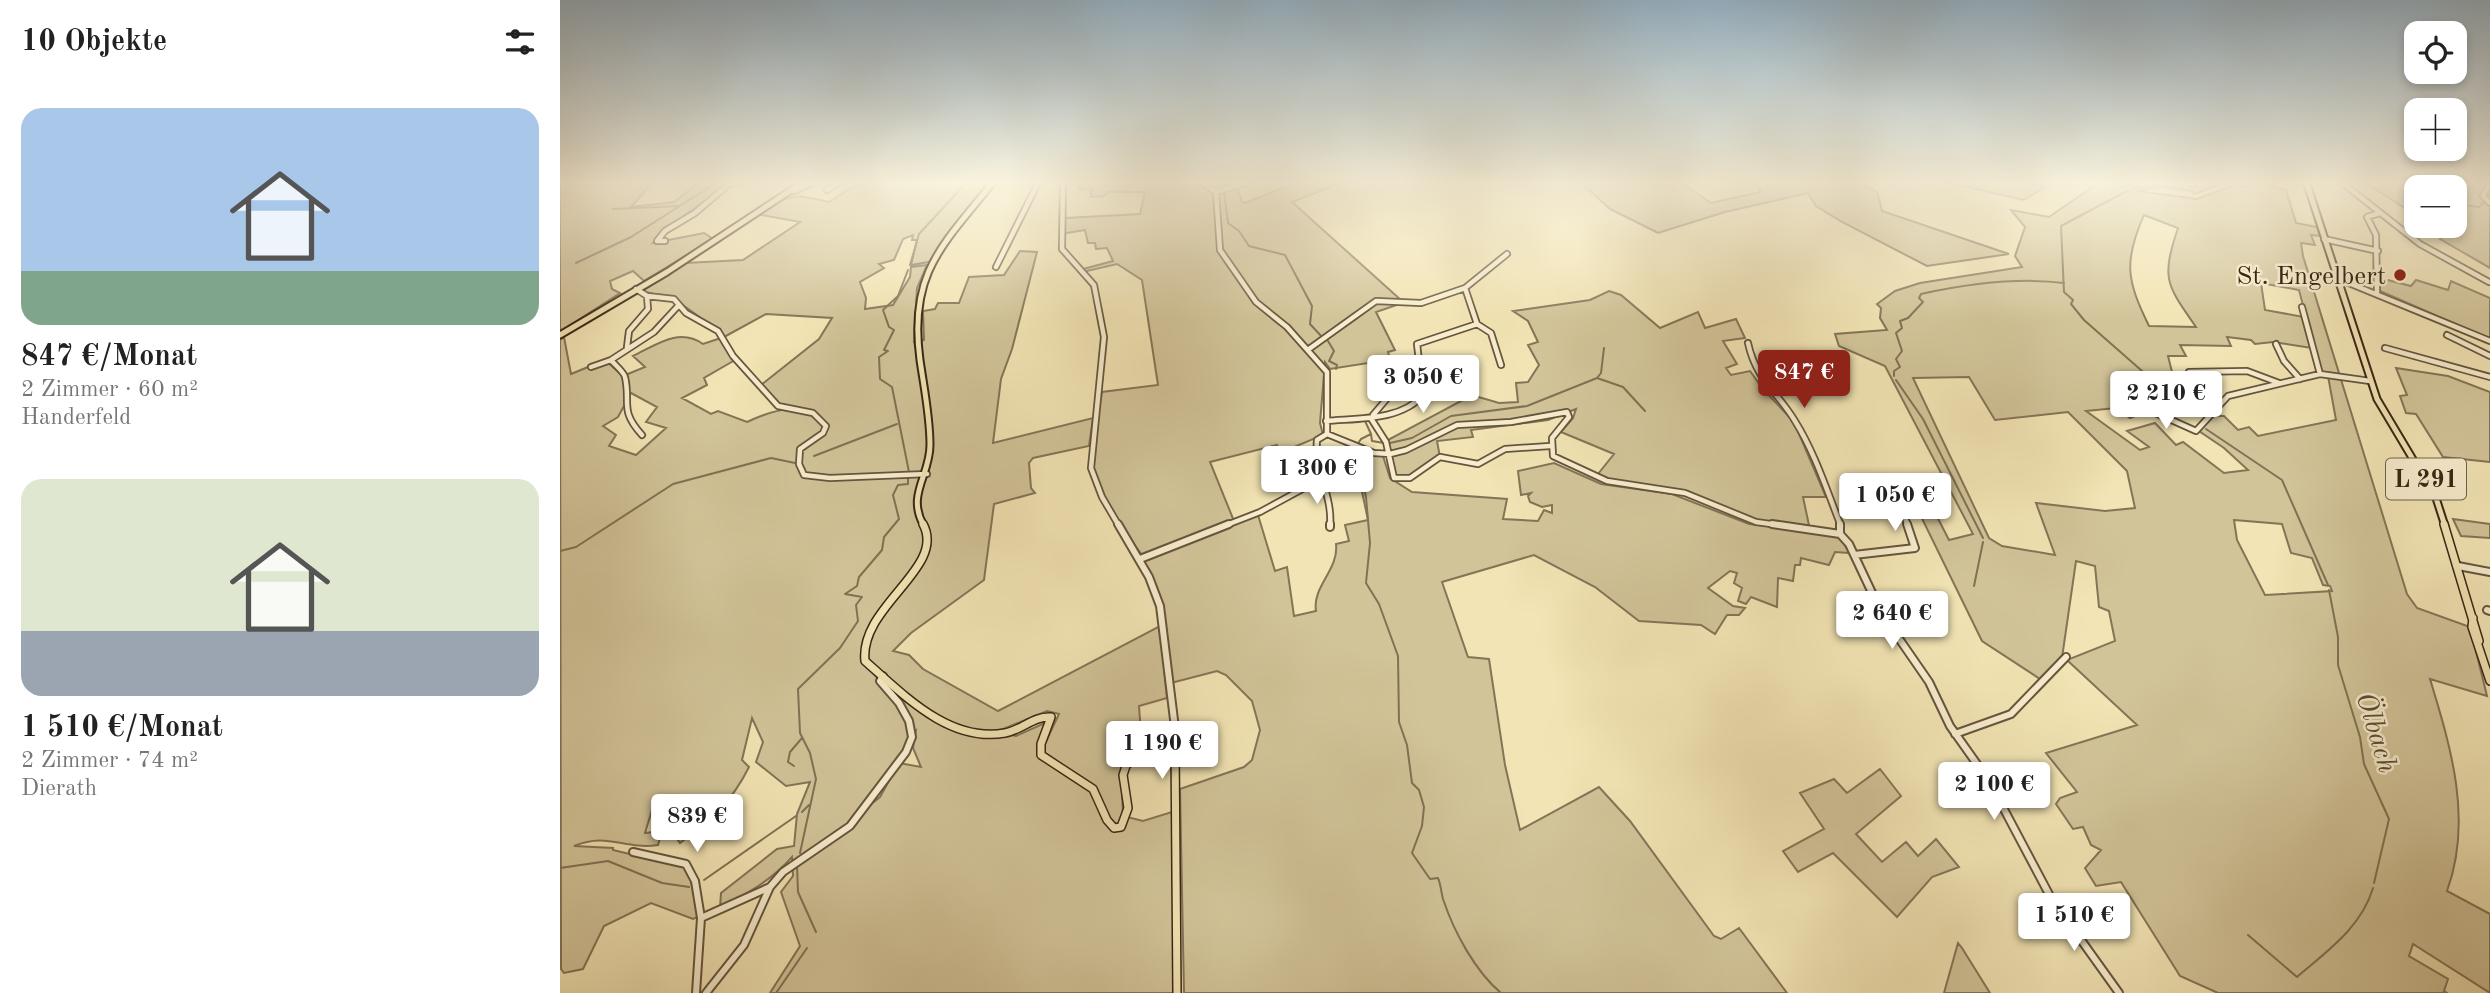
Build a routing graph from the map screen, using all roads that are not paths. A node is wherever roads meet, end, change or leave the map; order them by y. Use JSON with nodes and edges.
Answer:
{"nodes":[{"id":1,"x":671,"y":227,"type":"edge"},
{"id":2,"x":731,"y":227,"type":"edge"},
{"id":3,"x":959,"y":227,"type":"edge"},
{"id":4,"x":1016,"y":227,"type":"edge"},
{"id":5,"x":1062,"y":227,"type":"edge"},
{"id":6,"x":1217,"y":227,"type":"edge"},
{"id":7,"x":2320,"y":227,"type":"edge"},
{"id":8,"x":2372,"y":227,"type":"edge"},
{"id":9,"x":2400,"y":227,"type":"edge"},
{"id":10,"x":2324,"y":239,"type":"junction"},
{"id":11,"x":665,"y":241,"type":"dead end"},
{"id":12,"x":1220,"y":250,"type":"joint"},
{"id":13,"x":2378,"y":251,"type":"junction"},
{"id":14,"x":1507,"y":254,"type":"dead end"},
{"id":15,"x":996,"y":267,"type":"dead end"},
{"id":16,"x":2339,"y":279,"type":"junction"},
{"id":17,"x":2489,"y":282,"type":"edge"},
{"id":18,"x":1465,"y":288,"type":"junction"},
{"id":19,"x":636,"y":289,"type":"junction"},
{"id":20,"x":2377,"y":292,"type":"junction"},
{"id":21,"x":648,"y":296,"type":"junction"},
{"id":22,"x":678,"y":306,"type":"junction"},
{"id":23,"x":2302,"y":307,"type":"dead end"},
{"id":24,"x":1477,"y":324,"type":"junction"},
{"id":25,"x":560,"y":335,"type":"edge"},
{"id":26,"x":2447,"y":335,"type":"dead end"},
{"id":27,"x":2490,"y":341,"type":"edge"},
{"id":28,"x":1748,"y":343,"type":"dead end"},
{"id":29,"x":2276,"y":344,"type":"dead end"},
{"id":30,"x":627,"y":346,"type":"junction"},
{"id":31,"x":2385,"y":348,"type":"dead end"},
{"id":32,"x":1309,"y":349,"type":"junction"},
{"id":33,"x":2490,"y":356,"type":"edge"},
{"id":34,"x":611,"y":360,"type":"junction"},
{"id":35,"x":1501,"y":365,"type":"dead end"},
{"id":36,"x":591,"y":367,"type":"dead end"},
{"id":37,"x":1419,"y":372,"type":"junction"},
{"id":38,"x":2189,"y":372,"type":"dead end"},
{"id":39,"x":2320,"y":374,"type":"junction"},
{"id":40,"x":2490,"y":377,"type":"edge"},
{"id":41,"x":2300,"y":379,"type":"junction"},
{"id":42,"x":2370,"y":381,"type":"junction"},
{"id":43,"x":2279,"y":383,"type":"junction"},
{"id":44,"x":2147,"y":409,"type":"dead end"},
{"id":45,"x":1373,"y":415,"type":"junction"},
{"id":46,"x":1326,"y":421,"type":"junction"},
{"id":47,"x":1327,"y":434,"type":"junction"},
{"id":48,"x":642,"y":435,"type":"dead end"},
{"id":49,"x":1358,"y":445,"type":"joint"},
{"id":50,"x":1550,"y":446,"type":"junction"},
{"id":51,"x":1390,"y":454,"type":"junction"},
{"id":52,"x":927,"y":474,"type":"junction"},
{"id":53,"x":1319,"y":480,"type":"junction"},
{"id":54,"x":1903,"y":512,"type":"dead end"},
{"id":55,"x":1329,"y":527,"type":"dead end"},
{"id":56,"x":1840,"y":534,"type":"junction"},
{"id":57,"x":1854,"y":555,"type":"junction"},
{"id":58,"x":1140,"y":559,"type":"junction"},
{"id":59,"x":2458,"y":566,"type":"junction"},
{"id":60,"x":2490,"y":572,"type":"edge"},
{"id":61,"x":2066,"y":657,"type":"dead end"},
{"id":62,"x":883,"y":676,"type":"junction"},
{"id":63,"x":2490,"y":681,"type":"edge"},
{"id":64,"x":1955,"y":734,"type":"junction"},
{"id":65,"x":1173,"y":746,"type":"junction"},
{"id":66,"x":633,"y":852,"type":"dead end"},
{"id":67,"x":770,"y":887,"type":"junction"},
{"id":68,"x":701,"y":918,"type":"junction"},
{"id":69,"x":696,"y":993,"type":"edge"},
{"id":70,"x":706,"y":993,"type":"edge"},
{"id":71,"x":1177,"y":993,"type":"edge"},
{"id":72,"x":2119,"y":993,"type":"edge"}],
"edges":[{"from":1,"to":11,"type":"street"},
{"from":2,"to":19,"type":"main road"},
{"from":3,"to":52,"type":"main road"},
{"from":4,"to":15,"type":"street"},
{"from":5,"to":58,"type":"street"},
{"from":6,"to":12,"type":"street"},
{"from":7,"to":10,"type":"main road","number":"L 291"},
{"from":8,"to":13,"type":"street"},
{"from":9,"to":17,"type":"street"},
{"from":10,"to":13,"type":"street"},
{"from":10,"to":16,"type":"main road","number":"L 291"},
{"from":12,"to":32,"type":"street"},
{"from":13,"to":20,"type":"street"},
{"from":14,"to":18,"type":"street"},
{"from":16,"to":20,"type":"street"},
{"from":16,"to":42,"type":"main road","number":"L 291"},
{"from":18,"to":24,"type":"street"},
{"from":18,"to":32,"type":"street"},
{"from":19,"to":21,"type":"street"},
{"from":19,"to":25,"type":"main road"},
{"from":20,"to":27,"type":"street"},
{"from":21,"to":22,"type":"street"},
{"from":21,"to":30,"type":"street"},
{"from":22,"to":30,"type":"street"},
{"from":22,"to":52,"type":"street"},
{"from":23,"to":39,"type":"street"},
{"from":24,"to":35,"type":"street"},
{"from":24,"to":37,"type":"street"},
{"from":26,"to":33,"type":"street"},
{"from":28,"to":56,"type":"street"},
{"from":29,"to":41,"type":"street"},
{"from":30,"to":34,"type":"street"},
{"from":31,"to":40,"type":"street"},
{"from":32,"to":46,"type":"street"},
{"from":34,"to":36,"type":"street"},
{"from":34,"to":48,"type":"street"},
{"from":37,"to":45,"type":"street"},
{"from":37,"to":45,"type":"street"},
{"from":38,"to":43,"type":"street"},
{"from":39,"to":41,"type":"street"},
{"from":39,"to":42,"type":"street"},
{"from":41,"to":43,"type":"street"},
{"from":42,"to":59,"type":"main road","number":"L 291"},
{"from":43,"to":44,"type":"street"},
{"from":45,"to":46,"type":"street"},
{"from":45,"to":51,"type":"street"},
{"from":46,"to":47,"type":"street"},
{"from":47,"to":49,"type":"street"},
{"from":47,"to":53,"type":"street"},
{"from":49,"to":51,"type":"street"},
{"from":50,"to":51,"type":"street"},
{"from":50,"to":51,"type":"street"},
{"from":50,"to":56,"type":"street"},
{"from":52,"to":62,"type":"main road"},
{"from":53,"to":55,"type":"street"},
{"from":53,"to":58,"type":"street"},
{"from":54,"to":57,"type":"street"},
{"from":56,"to":57,"type":"street"},
{"from":57,"to":64,"type":"street"},
{"from":58,"to":65,"type":"street"},
{"from":59,"to":60,"type":"street"},
{"from":59,"to":63,"type":"main road","number":"L 291"},
{"from":61,"to":64,"type":"street"},
{"from":62,"to":65,"type":"main road"},
{"from":62,"to":67,"type":"street"},
{"from":64,"to":72,"type":"street"},
{"from":65,"to":71,"type":"main road"},
{"from":66,"to":68,"type":"street"},
{"from":67,"to":68,"type":"street"},
{"from":67,"to":70,"type":"street"},
{"from":68,"to":69,"type":"street"}]}
